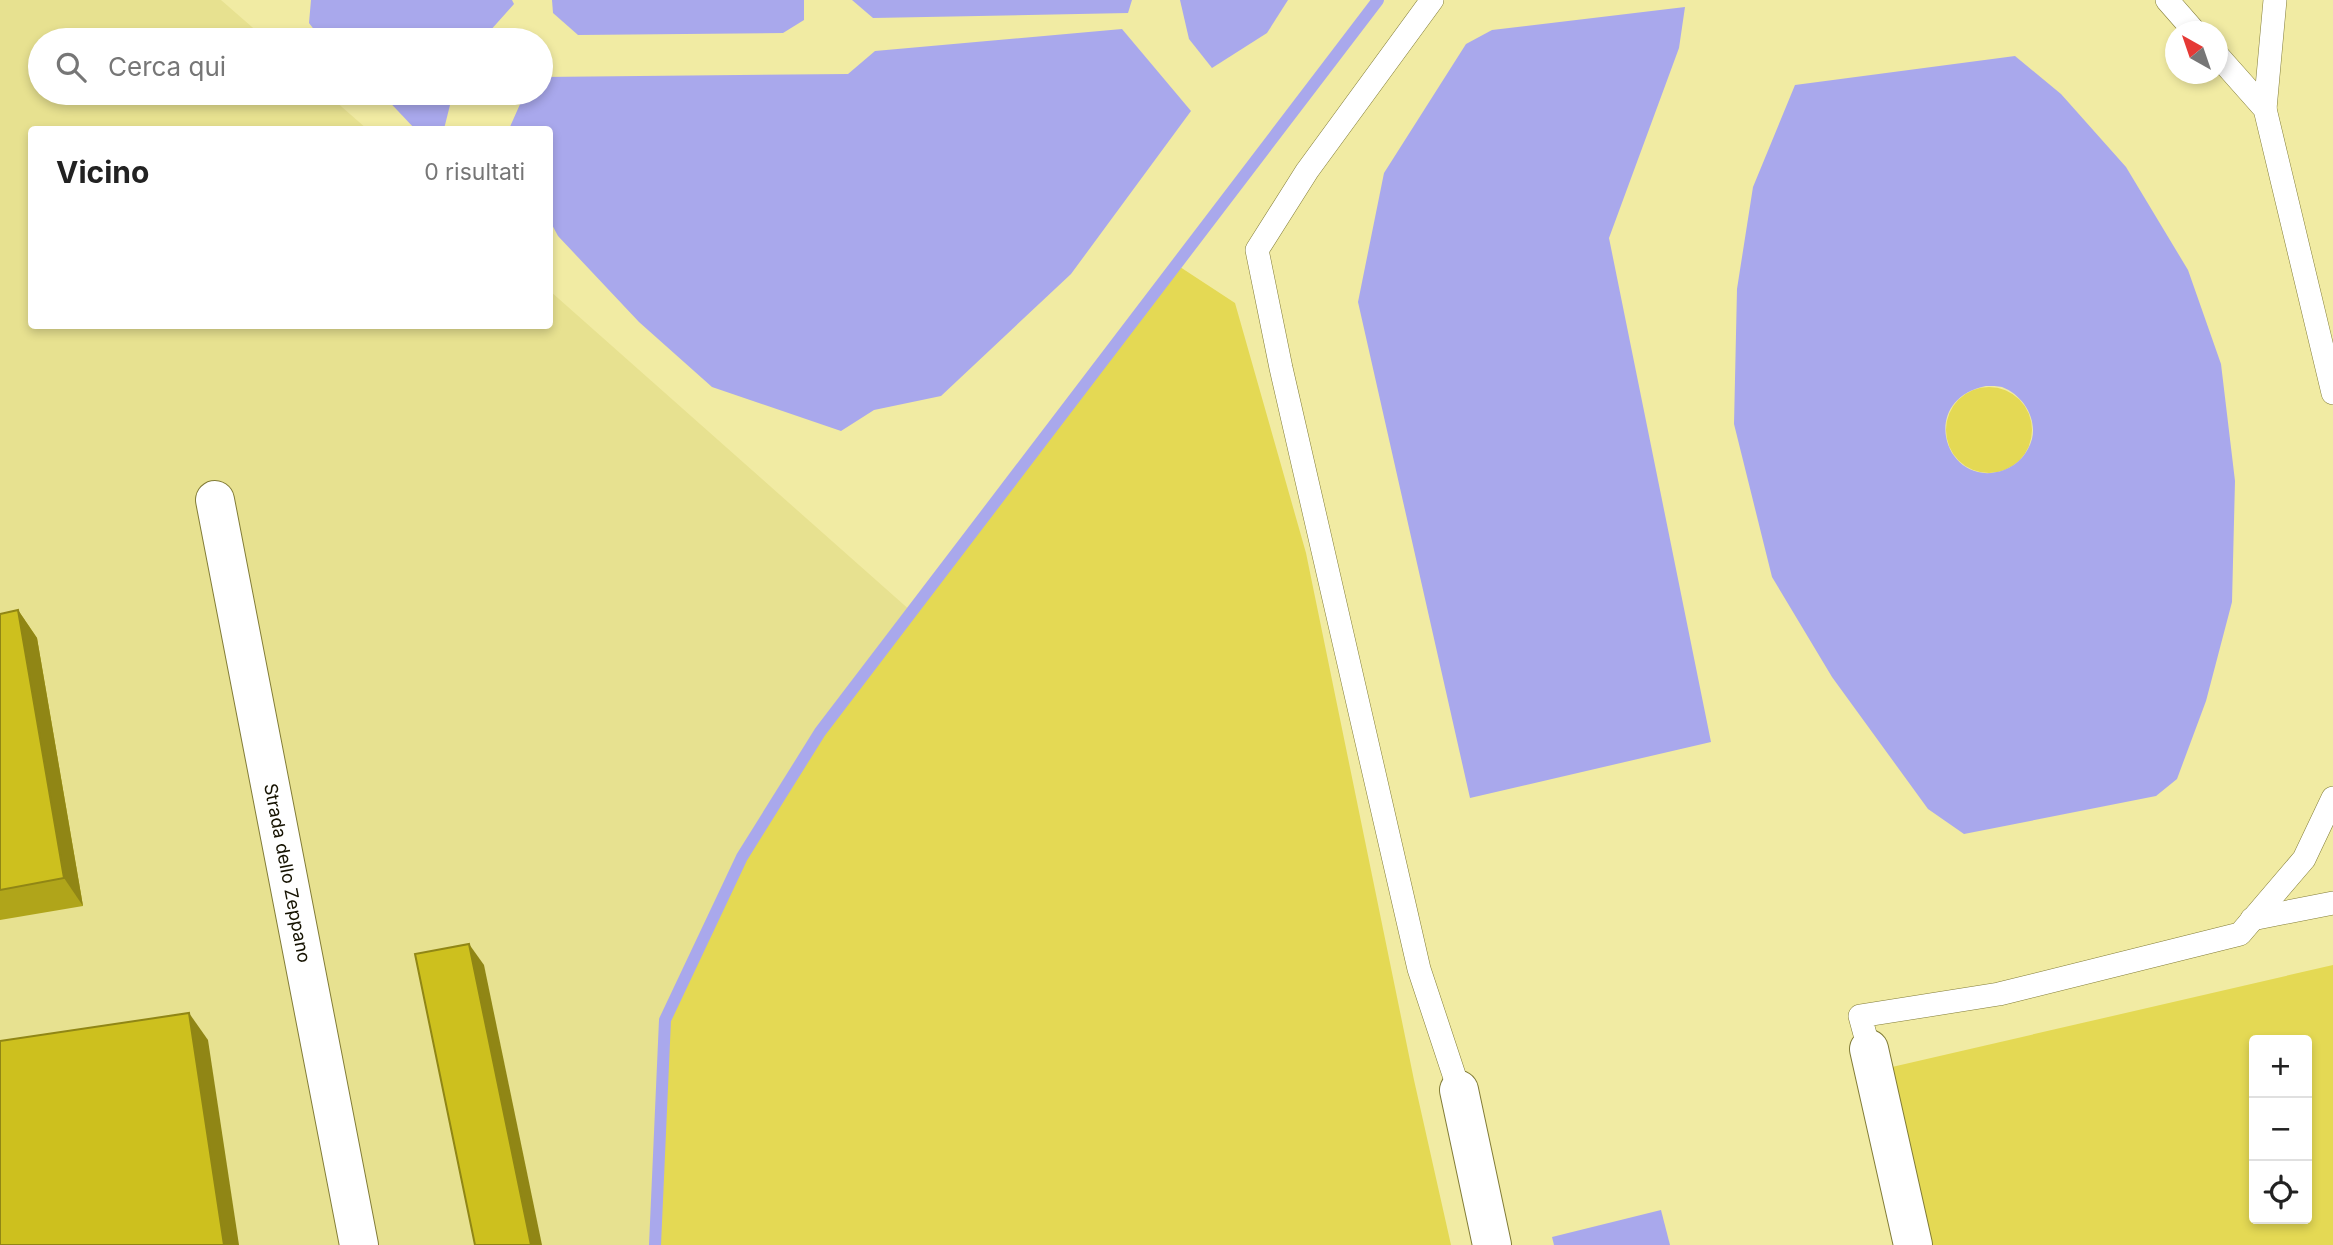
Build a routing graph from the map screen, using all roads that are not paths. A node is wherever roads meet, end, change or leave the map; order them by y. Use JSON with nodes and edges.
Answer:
{"nodes":[{"id":1,"x":1432,"y":0,"type":"edge"},
{"id":2,"x":2167,"y":0,"type":"edge"},
{"id":3,"x":2275,"y":0,"type":"edge"},
{"id":4,"x":2185,"y":21,"type":"edge"},
{"id":5,"x":2228,"y":68,"type":"edge"},
{"id":6,"x":2265,"y":109,"type":"junction"},
{"id":7,"x":2333,"y":393,"type":"edge"},
{"id":8,"x":215,"y":500,"type":"dead end"},
{"id":9,"x":2333,"y":798,"type":"edge"},
{"id":10,"x":2333,"y":903,"type":"edge"},
{"id":11,"x":2252,"y":919,"type":"junction"},
{"id":12,"x":1869,"y":1049,"type":"joint"},
{"id":13,"x":1459,"y":1090,"type":"joint"},
{"id":14,"x":359,"y":1245,"type":"edge"},
{"id":15,"x":1492,"y":1245,"type":"edge"},
{"id":16,"x":1913,"y":1245,"type":"edge"}],
"edges":[{"from":1,"to":13,"type":"lane"},
{"from":2,"to":4,"type":"lane"},
{"from":3,"to":6,"type":"lane"},
{"from":5,"to":6,"type":"lane"},
{"from":6,"to":7,"type":"lane"},
{"from":8,"to":14,"type":"street","name":"Strada dello Zeppano"},
{"from":9,"to":11,"type":"lane"},
{"from":10,"to":11,"type":"lane"},
{"from":11,"to":12,"type":"lane"},
{"from":12,"to":16,"type":"street"},
{"from":13,"to":15,"type":"street"}]}
